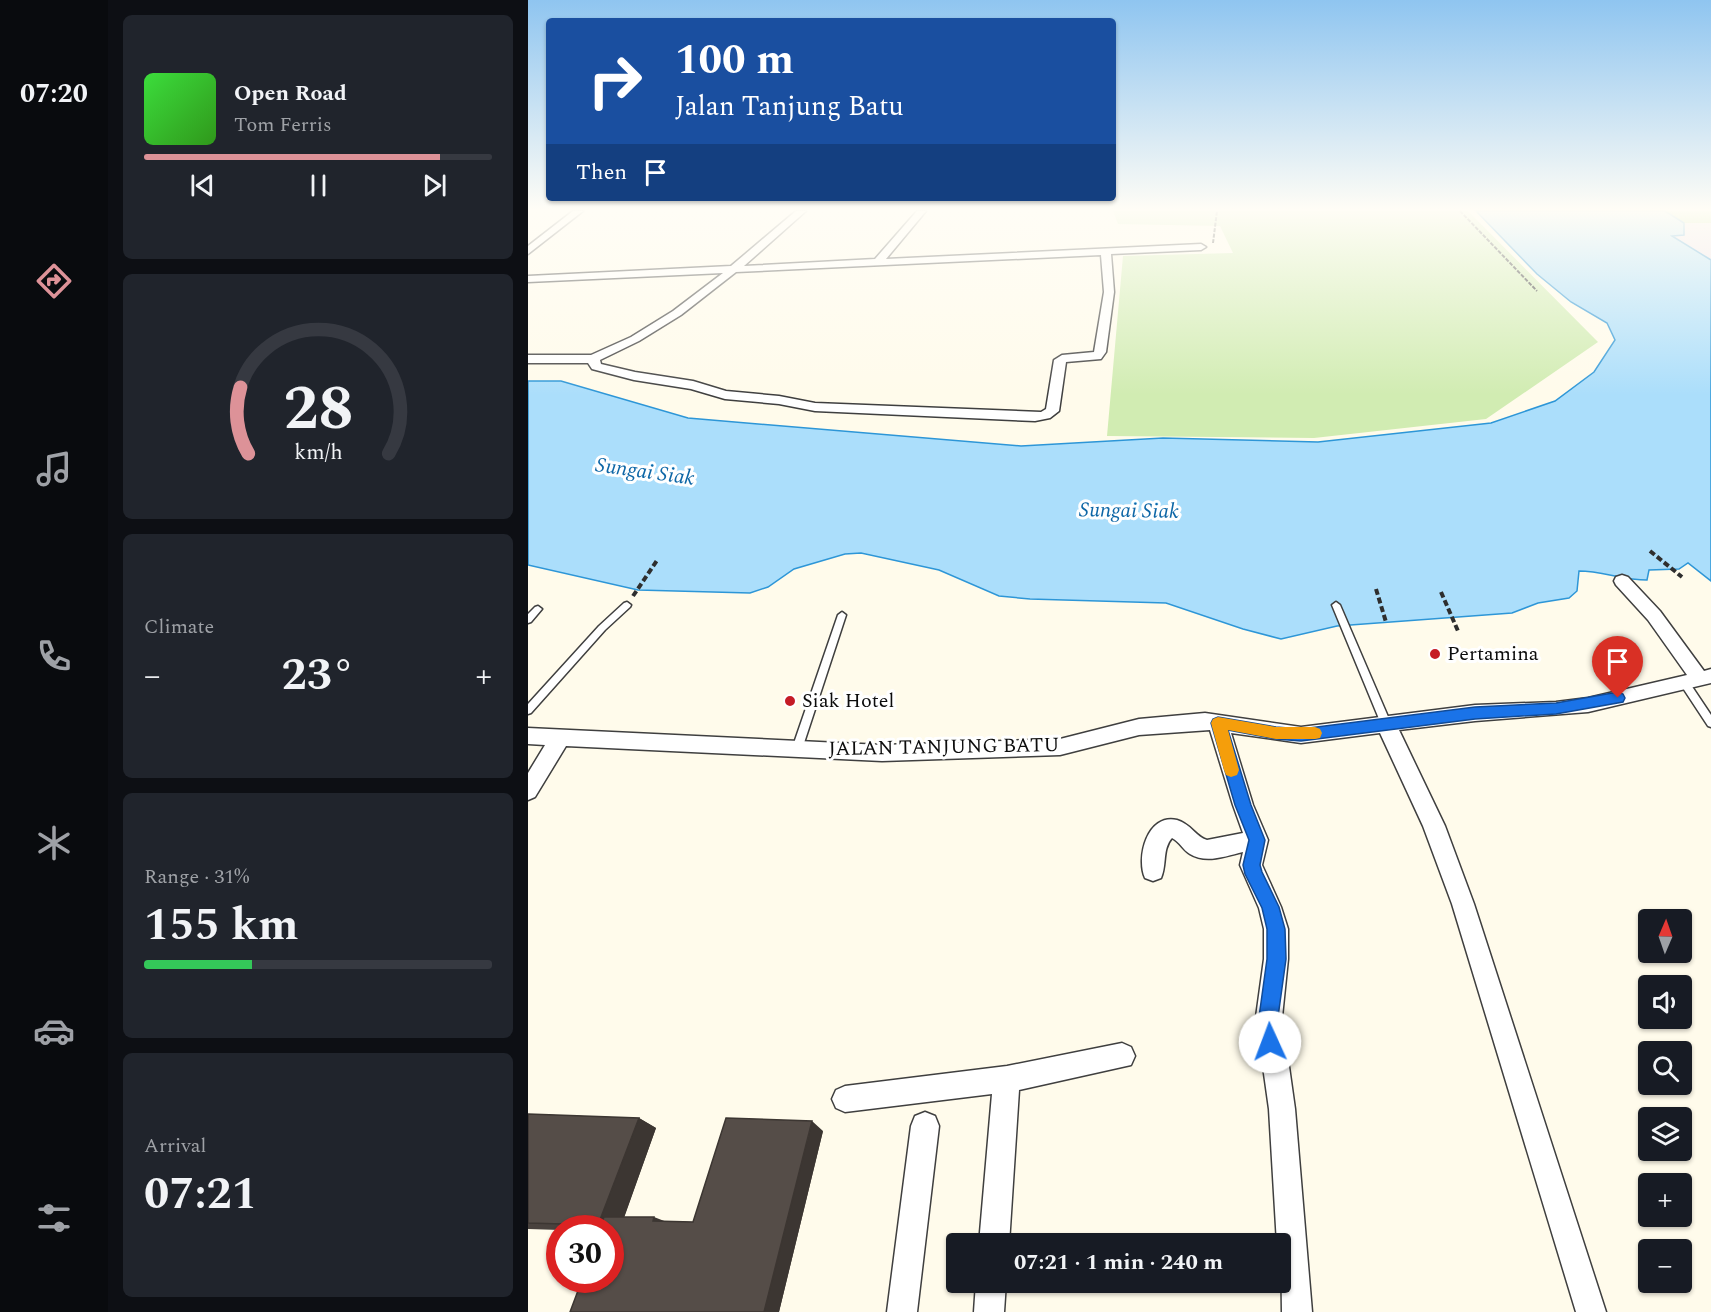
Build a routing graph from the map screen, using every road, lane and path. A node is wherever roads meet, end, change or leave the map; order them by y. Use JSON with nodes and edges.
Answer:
{"nodes":[{"id":1,"x":657,"y":272,"type":"edge"},
{"id":2,"x":732,"y":272,"type":"edge"},
{"id":3,"x":1108,"y":272,"type":"edge"},
{"id":4,"x":1519,"y":272,"type":"edge"},
{"id":5,"x":528,"y":279,"type":"edge"},
{"id":6,"x":1537,"y":291,"type":"dead end"},
{"id":7,"x":528,"y":359,"type":"edge"},
{"id":8,"x":593,"y":359,"type":"junction"},
{"id":9,"x":1650,"y":551,"type":"dead end"},
{"id":10,"x":658,"y":560,"type":"dead end"},
{"id":11,"x":1682,"y":577,"type":"dead end"},
{"id":12,"x":1622,"y":581,"type":"dead end"},
{"id":13,"x":1376,"y":589,"type":"dead end"},
{"id":14,"x":1440,"y":592,"type":"dead end"},
{"id":15,"x":627,"y":604,"type":"joint"},
{"id":16,"x":1336,"y":604,"type":"dead end"},
{"id":17,"x":538,"y":609,"type":"dead end"},
{"id":18,"x":842,"y":615,"type":"dead end"},
{"id":19,"x":528,"y":620,"type":"edge"},
{"id":20,"x":1386,"y":622,"type":"dead end"},
{"id":21,"x":1458,"y":631,"type":"dead end"},
{"id":22,"x":1698,"y":679,"type":"edge"},
{"id":23,"x":528,"y":710,"type":"edge"},
{"id":24,"x":1218,"y":723,"type":"junction"},
{"id":25,"x":1711,"y":723,"type":"edge"},
{"id":26,"x":1387,"y":726,"type":"junction"},
{"id":27,"x":528,"y":736,"type":"edge"},
{"id":28,"x":560,"y":738,"type":"junction"},
{"id":29,"x":797,"y":749,"type":"junction"},
{"id":30,"x":528,"y":791,"type":"edge"},
{"id":31,"x":1257,"y":840,"type":"junction"},
{"id":32,"x":1154,"y":871,"type":"dead end"},
{"id":33,"x":1122,"y":1056,"type":"dead end"},
{"id":34,"x":1007,"y":1079,"type":"junction"},
{"id":35,"x":845,"y":1099,"type":"dead end"},
{"id":36,"x":925,"y":1126,"type":"dead end"},
{"id":37,"x":995,"y":1233,"type":"edge"},
{"id":38,"x":990,"y":1293,"type":"edge"},
{"id":39,"x":902,"y":1312,"type":"edge"},
{"id":40,"x":989,"y":1312,"type":"edge"},
{"id":41,"x":1297,"y":1312,"type":"edge"},
{"id":42,"x":1591,"y":1312,"type":"edge"}],
"edges":[{"from":1,"to":5,"type":"street"},
{"from":2,"to":8,"type":"street"},
{"from":3,"to":8,"type":"street"},
{"from":4,"to":6,"type":"path"},
{"from":7,"to":8,"type":"street"},
{"from":9,"to":11,"type":"path"},
{"from":10,"to":15,"type":"path"},
{"from":12,"to":22,"type":"street"},
{"from":13,"to":20,"type":"path"},
{"from":14,"to":21,"type":"path"},
{"from":15,"to":23,"type":"lane"},
{"from":16,"to":26,"type":"lane"},
{"from":17,"to":19,"type":"lane"},
{"from":18,"to":29,"type":"lane"},
{"from":22,"to":25,"type":"lane"},
{"from":22,"to":26,"type":"street","name":"JALAN TANJUNG BATU"},
{"from":24,"to":26,"type":"street","name":"JALAN TANJUNG BATU"},
{"from":24,"to":29,"type":"street","name":"JALAN TANJUNG BATU"},
{"from":24,"to":31,"type":"street"},
{"from":26,"to":42,"type":"street"},
{"from":27,"to":28,"type":"street","name":"JALAN TANJUNG BATU"},
{"from":28,"to":29,"type":"street","name":"JALAN TANJUNG BATU"},
{"from":28,"to":30,"type":"street"},
{"from":31,"to":32,"type":"street"},
{"from":31,"to":41,"type":"street"},
{"from":33,"to":34,"type":"street"},
{"from":34,"to":35,"type":"street"},
{"from":34,"to":37,"type":"street"},
{"from":36,"to":39,"type":"street"},
{"from":38,"to":40,"type":"street"}]}
